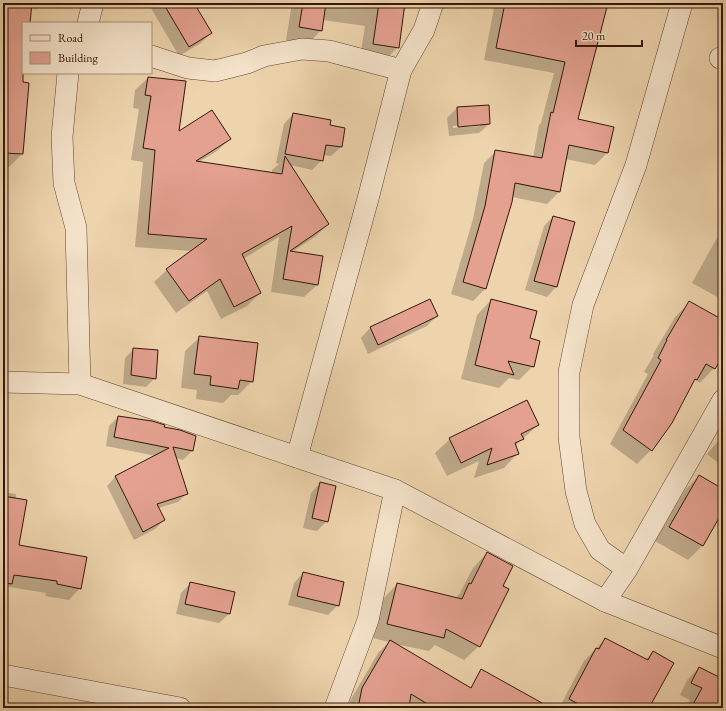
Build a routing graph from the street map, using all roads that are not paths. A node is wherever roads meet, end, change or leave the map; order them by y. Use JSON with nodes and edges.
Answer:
{"nodes":[{"id":1,"x":94,"y":3,"type":"edge"},
{"id":2,"x":433,"y":3,"type":"edge"},
{"id":3,"x":682,"y":3,"type":"edge"},
{"id":4,"x":88,"y":22,"type":"edge"},
{"id":5,"x":152,"y":56,"type":"edge"},
{"id":6,"x":401,"y":70,"type":"junction"},
{"id":7,"x":68,"y":74,"type":"edge"},
{"id":8,"x":3,"y":382,"type":"edge"},
{"id":9,"x":80,"y":384,"type":"junction"},
{"id":10,"x":723,"y":400,"type":"edge"},
{"id":11,"x":296,"y":457,"type":"junction"},
{"id":12,"x":395,"y":490,"type":"junction"},
{"id":13,"x":627,"y":569,"type":"junction"},
{"id":14,"x":606,"y":601,"type":"junction"},
{"id":15,"x":723,"y":648,"type":"edge"},
{"id":16,"x":3,"y":675,"type":"edge"},
{"id":17,"x":180,"y":708,"type":"edge"},
{"id":18,"x":335,"y":708,"type":"edge"}],
"edges":[{"from":1,"to":4,"type":"street"},
{"from":2,"to":6,"type":"street"},
{"from":3,"to":13,"type":"street"},
{"from":5,"to":6,"type":"street"},
{"from":6,"to":11,"type":"street"},
{"from":7,"to":9,"type":"street"},
{"from":8,"to":9,"type":"street"},
{"from":9,"to":11,"type":"street"},
{"from":10,"to":13,"type":"street"},
{"from":11,"to":12,"type":"street"},
{"from":12,"to":14,"type":"street"},
{"from":12,"to":18,"type":"street"},
{"from":13,"to":14,"type":"street"},
{"from":14,"to":15,"type":"street"},
{"from":16,"to":17,"type":"street"}]}
